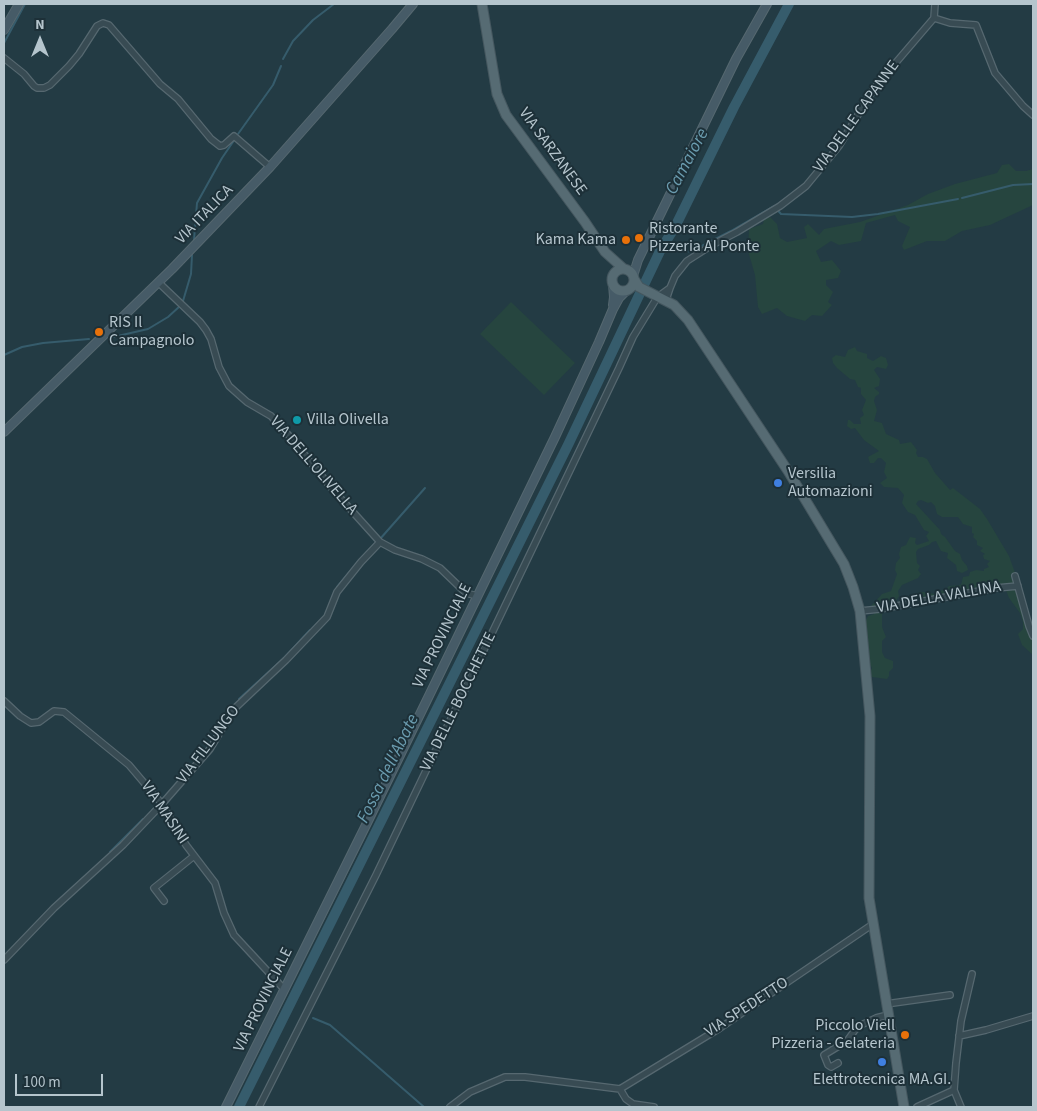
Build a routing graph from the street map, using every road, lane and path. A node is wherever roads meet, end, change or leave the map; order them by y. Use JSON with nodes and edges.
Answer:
{"nodes":[{"id":1,"x":19,"y":4,"type":"edge"},
{"id":2,"x":413,"y":4,"type":"edge"},
{"id":3,"x":482,"y":4,"type":"edge"},
{"id":4,"x":767,"y":4,"type":"edge"},
{"id":5,"x":935,"y":4,"type":"edge"},
{"id":6,"x":934,"y":18,"type":"junction"},
{"id":7,"x":4,"y":30,"type":"edge"},
{"id":8,"x":4,"y":58,"type":"edge"},
{"id":9,"x":1033,"y":115,"type":"edge"},
{"id":10,"x":270,"y":167,"type":"junction"},
{"id":11,"x":605,"y":252,"type":"junction"},
{"id":12,"x":630,"y":280,"type":"junction"},
{"id":13,"x":613,"y":281,"type":"junction"},
{"id":14,"x":158,"y":282,"type":"junction"},
{"id":15,"x":660,"y":297,"type":"junction"},
{"id":16,"x":612,"y":309,"type":"junction"},
{"id":17,"x":4,"y":432,"type":"edge"},
{"id":18,"x":380,"y":542,"type":"junction"},
{"id":19,"x":1015,"y":576,"type":"dead end"},
{"id":20,"x":1018,"y":586,"type":"junction"},
{"id":21,"x":477,"y":596,"type":"junction"},
{"id":22,"x":860,"y":611,"type":"junction"},
{"id":23,"x":1033,"y":636,"type":"edge"},
{"id":24,"x":4,"y":701,"type":"edge"},
{"id":25,"x":162,"y":804,"type":"junction"},
{"id":26,"x":194,"y":856,"type":"junction"},
{"id":27,"x":164,"y":901,"type":"dead end"},
{"id":28,"x":873,"y":924,"type":"junction"},
{"id":29,"x":4,"y":960,"type":"edge"},
{"id":30,"x":972,"y":974,"type":"dead end"},
{"id":31,"x":284,"y":989,"type":"junction"},
{"id":32,"x":950,"y":995,"type":"dead end"},
{"id":33,"x":886,"y":1004,"type":"junction"},
{"id":34,"x":888,"y":1015,"type":"junction"},
{"id":35,"x":1033,"y":1016,"type":"edge"},
{"id":36,"x":959,"y":1036,"type":"junction"},
{"id":37,"x":838,"y":1063,"type":"dead end"},
{"id":38,"x":620,"y":1089,"type":"junction"},
{"id":39,"x":954,"y":1090,"type":"junction"},
{"id":40,"x":226,"y":1107,"type":"edge"},
{"id":41,"x":259,"y":1107,"type":"edge"},
{"id":42,"x":450,"y":1107,"type":"edge"},
{"id":43,"x":654,"y":1107,"type":"edge"},
{"id":44,"x":904,"y":1107,"type":"edge"},
{"id":45,"x":917,"y":1107,"type":"edge"},
{"id":46,"x":961,"y":1107,"type":"edge"}],
"edges":[{"from":1,"to":7,"type":"main road"},
{"from":2,"to":10,"type":"main road","name":"VIA ITALICA"},
{"from":3,"to":11,"type":"main road","name":"VIA SARZANESE"},
{"from":4,"to":12,"type":"main road","name":"VIA PROVINCIALE"},
{"from":5,"to":6,"type":"street"},
{"from":6,"to":9,"type":"street"},
{"from":6,"to":15,"type":"street","name":"VIA DELLE CAPANNE"},
{"from":8,"to":10,"type":"street"},
{"from":10,"to":14,"type":"main road","name":"VIA ITALICA"},
{"from":11,"to":12,"type":"main road","name":"VIA SARZANESE"},
{"from":11,"to":13,"type":"main road","name":"VIA SARZANESE"},
{"from":12,"to":13,"type":"main road"},
{"from":12,"to":13,"type":"main road"},
{"from":12,"to":15,"type":"main road"},
{"from":12,"to":16,"type":"main road","name":"VIA PROVINCIALE"},
{"from":13,"to":16,"type":"main road","name":"VIA PROVINCIALE"},
{"from":14,"to":17,"type":"main road","name":"VIA ITALICA"},
{"from":14,"to":18,"type":"street","name":"VIA DELL'OLIVELLA"},
{"from":15,"to":22,"type":"main road"},
{"from":15,"to":41,"type":"street","name":"VIA DELLE BOCCHETTE"},
{"from":16,"to":21,"type":"main road","name":"VIA PROVINCIALE"},
{"from":18,"to":21,"type":"street","name":"VIA DELL'OLIVELLA"},
{"from":18,"to":25,"type":"street","name":"VIA FILLUNGO"},
{"from":19,"to":20,"type":"street","name":"VIA DELLA VALLINA"},
{"from":20,"to":22,"type":"street","name":"VIA DELLA VALLINA"},
{"from":20,"to":23,"type":"street","name":"VIA DELLA VALLINA"},
{"from":21,"to":31,"type":"main road","name":"VIA PROVINCIALE"},
{"from":22,"to":28,"type":"main road"},
{"from":24,"to":25,"type":"street","name":"VIA MASINI"},
{"from":25,"to":26,"type":"street","name":"VIA MASINI"},
{"from":25,"to":29,"type":"street","name":"VIA FILLUNGO"},
{"from":26,"to":27,"type":"street"},
{"from":26,"to":31,"type":"street","name":"VIA MASINI"},
{"from":28,"to":33,"type":"main road"},
{"from":28,"to":38,"type":"street","name":"VIA SPEDETTO"},
{"from":30,"to":36,"type":"street"},
{"from":31,"to":40,"type":"main road","name":"VIA PROVINCIALE"},
{"from":32,"to":33,"type":"street"},
{"from":33,"to":34,"type":"main road"},
{"from":34,"to":37,"type":"street"},
{"from":34,"to":44,"type":"main road"},
{"from":35,"to":36,"type":"street"},
{"from":36,"to":39,"type":"street"},
{"from":38,"to":42,"type":"street"},
{"from":38,"to":43,"type":"street"},
{"from":39,"to":45,"type":"street"},
{"from":39,"to":46,"type":"street"}]}
